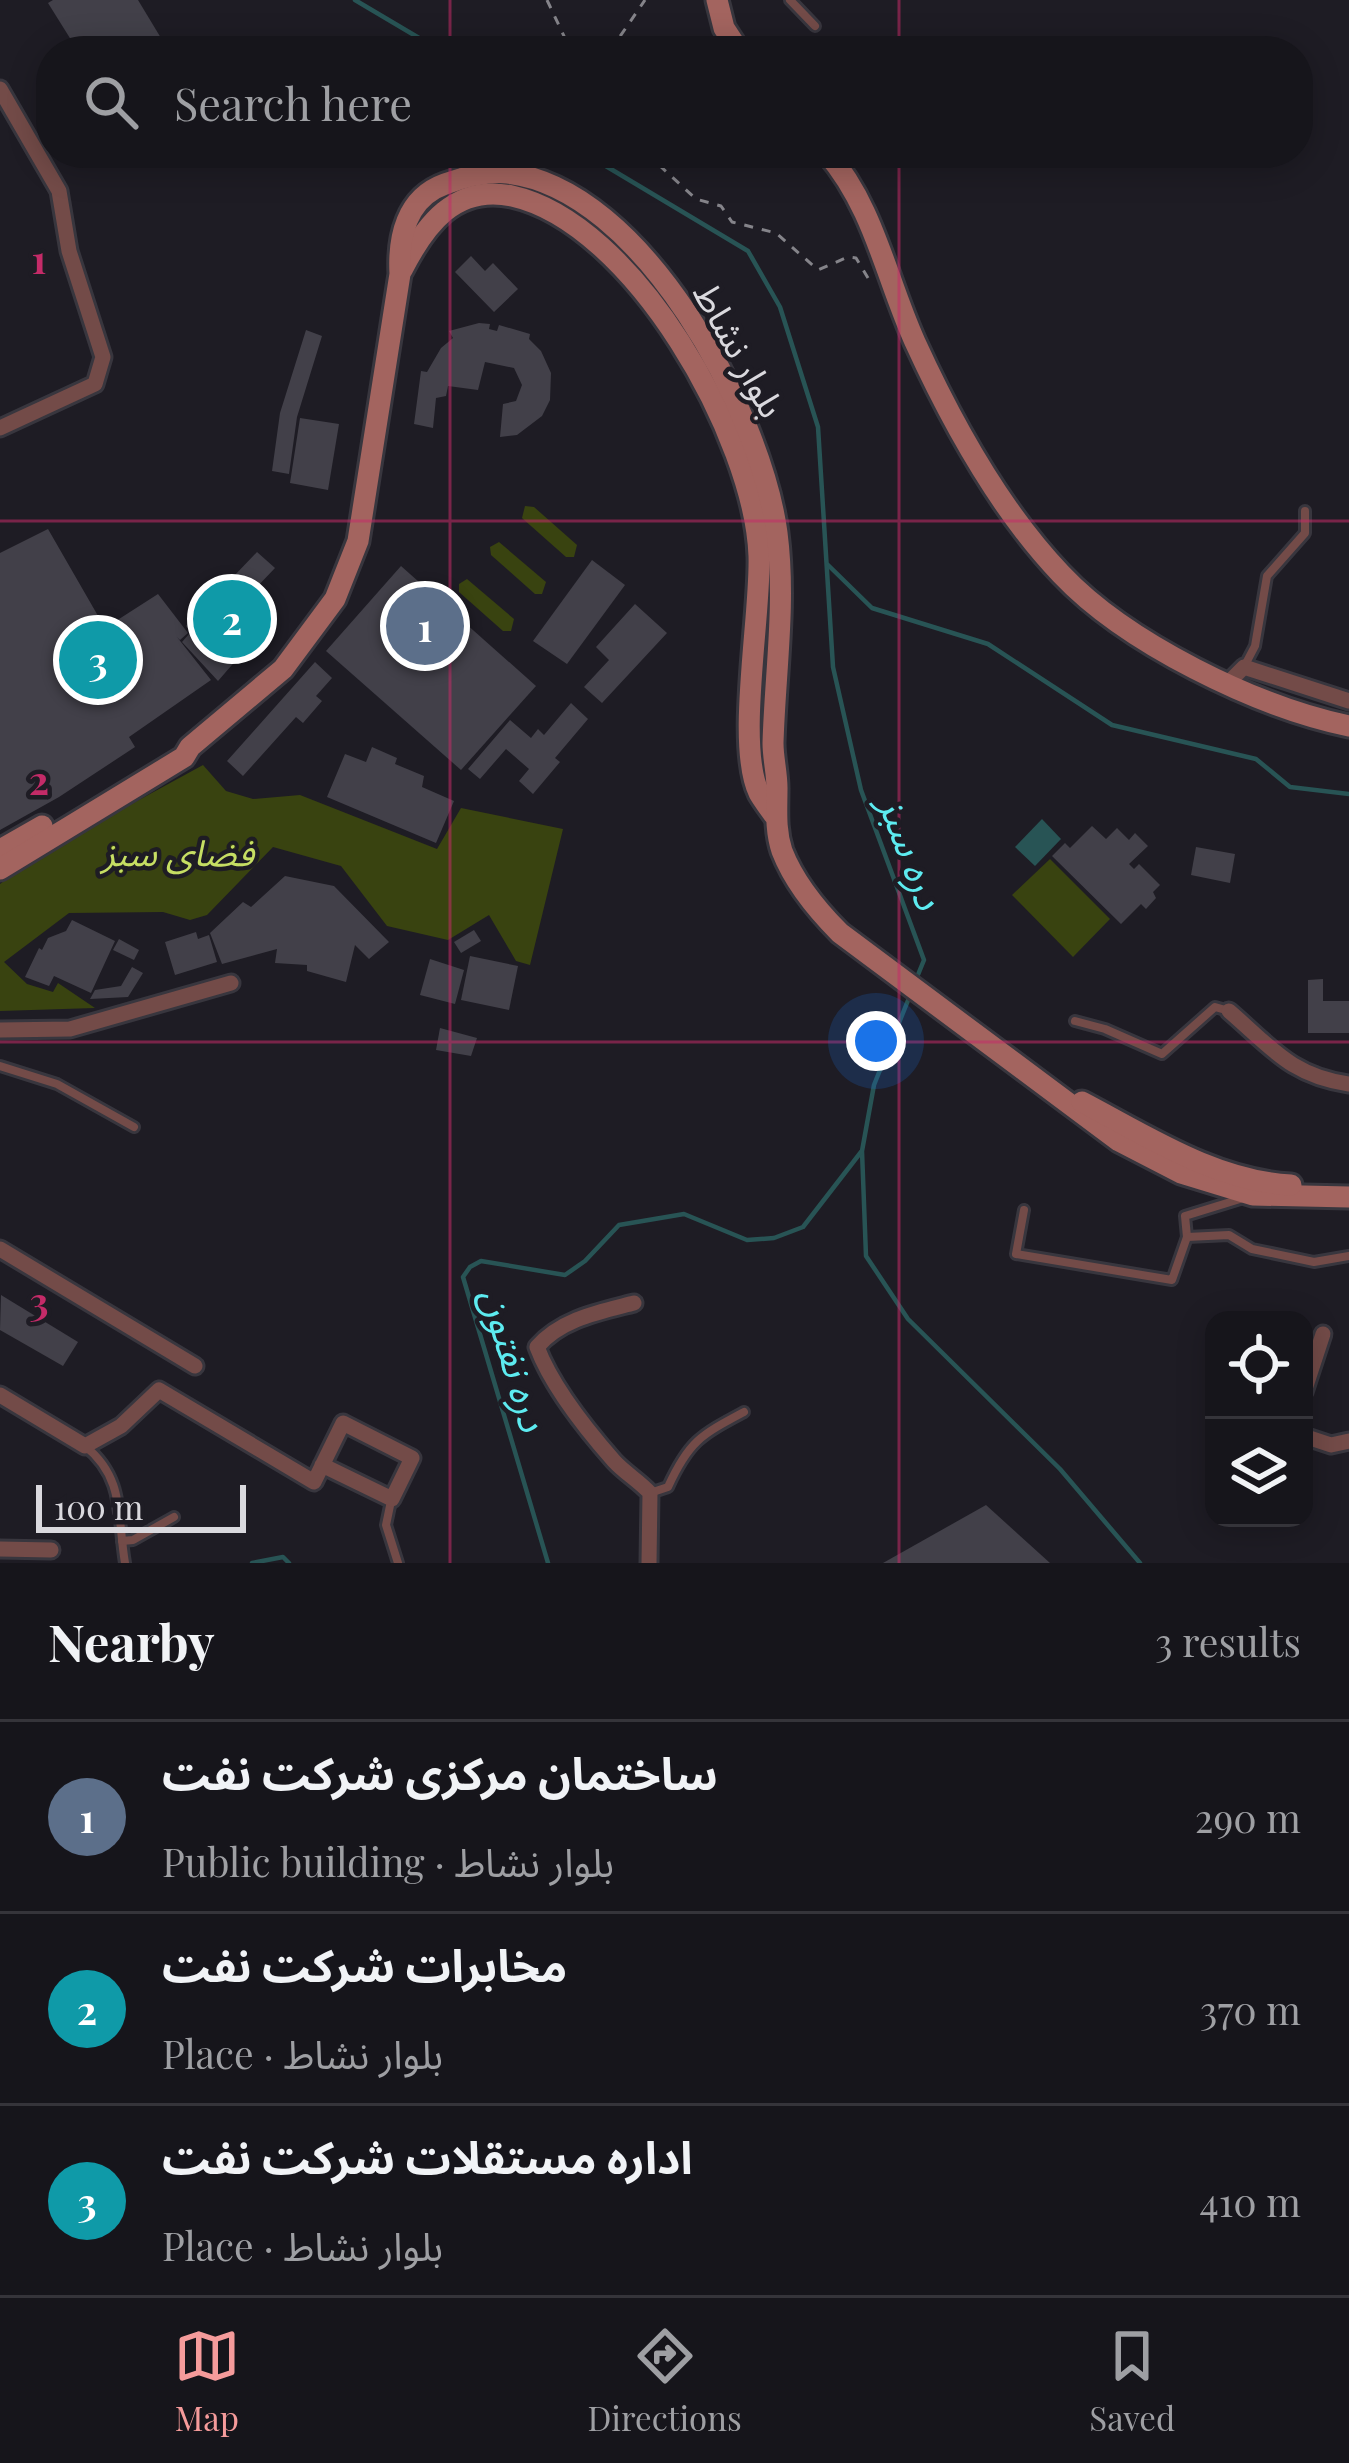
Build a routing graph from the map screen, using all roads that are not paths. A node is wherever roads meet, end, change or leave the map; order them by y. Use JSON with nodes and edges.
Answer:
{"nodes":[{"id":1,"x":717,"y":0,"type":"edge"},
{"id":2,"x":790,"y":0,"type":"edge"},
{"id":3,"x":815,"y":26,"type":"dead end"},
{"id":4,"x":729,"y":36,"type":"edge"},
{"id":5,"x":0,"y":89,"type":"edge"},
{"id":6,"x":36,"y":151,"type":"edge"},
{"id":7,"x":46,"y":168,"type":"edge"},
{"id":8,"x":463,"y":168,"type":"edge"},
{"id":9,"x":839,"y":168,"type":"edge"},
{"id":10,"x":468,"y":176,"type":"junction"},
{"id":11,"x":400,"y":274,"type":"junction"},
{"id":12,"x":0,"y":428,"type":"edge"},
{"id":13,"x":1305,"y":511,"type":"dead end"},
{"id":14,"x":1244,"y":667,"type":"junction"},
{"id":15,"x":1227,"y":684,"type":"junction"},
{"id":16,"x":1349,"y":701,"type":"edge"},
{"id":17,"x":1349,"y":726,"type":"edge"},
{"id":18,"x":190,"y":747,"type":"junction"},
{"id":19,"x":774,"y":815,"type":"junction"},
{"id":20,"x":0,"y":850,"type":"edge"},
{"id":21,"x":0,"y":869,"type":"edge"},
{"id":22,"x":230,"y":983,"type":"dead end"},
{"id":23,"x":1229,"y":1011,"type":"joint"},
{"id":24,"x":1075,"y":1022,"type":"dead end"},
{"id":25,"x":0,"y":1030,"type":"edge"},
{"id":26,"x":0,"y":1066,"type":"edge"},
{"id":27,"x":1033,"y":1078,"type":"junction"},
{"id":28,"x":1349,"y":1084,"type":"edge"},
{"id":29,"x":134,"y":1127,"type":"dead end"},
{"id":30,"x":1349,"y":1186,"type":"edge"},
{"id":31,"x":1253,"y":1196,"type":"junction"},
{"id":32,"x":1349,"y":1197,"type":"edge"},
{"id":33,"x":1024,"y":1210,"type":"dead end"},
{"id":34,"x":1187,"y":1237,"type":"junction"},
{"id":35,"x":2,"y":1254,"type":"edge"},
{"id":36,"x":1349,"y":1256,"type":"edge"},
{"id":37,"x":634,"y":1303,"type":"dead end"},
{"id":38,"x":1323,"y":1334,"type":"dead end"},
{"id":39,"x":1313,"y":1365,"type":"edge"},
{"id":40,"x":195,"y":1366,"type":"dead end"},
{"id":41,"x":0,"y":1395,"type":"edge"},
{"id":42,"x":744,"y":1412,"type":"dead end"},
{"id":43,"x":1313,"y":1439,"type":"edge"},
{"id":44,"x":1349,"y":1441,"type":"edge"},
{"id":45,"x":85,"y":1446,"type":"junction"},
{"id":46,"x":322,"y":1465,"type":"junction"},
{"id":47,"x":650,"y":1493,"type":"junction"},
{"id":48,"x":392,"y":1499,"type":"junction"},
{"id":49,"x":174,"y":1517,"type":"dead end"},
{"id":50,"x":122,"y":1541,"type":"junction"},
{"id":51,"x":0,"y":1549,"type":"edge"},
{"id":52,"x":50,"y":1550,"type":"dead end"},
{"id":53,"x":125,"y":1563,"type":"edge"},
{"id":54,"x":398,"y":1563,"type":"edge"},
{"id":55,"x":649,"y":1563,"type":"edge"}],
"edges":[{"from":1,"to":4,"type":"main road"},
{"from":2,"to":3,"type":"lane"},
{"from":5,"to":6,"type":"street"},
{"from":7,"to":12,"type":"street"},
{"from":8,"to":10,"type":"lane"},
{"from":9,"to":15,"type":"main road"},
{"from":10,"to":11,"type":"main road","name":"بلوار نشاط"},
{"from":10,"to":19,"type":"main road","name":"بلوار نشاط"},
{"from":11,"to":18,"type":"main road","name":"بلوار نشاط"},
{"from":11,"to":19,"type":"main road","name":"بلوار نشاط"},
{"from":13,"to":14,"type":"lane"},
{"from":14,"to":15,"type":"street"},
{"from":14,"to":16,"type":"street"},
{"from":15,"to":17,"type":"main road"},
{"from":18,"to":20,"type":"main road","name":"بلوار نشاط"},
{"from":18,"to":21,"type":"main road","name":"بلوار نشاط"},
{"from":19,"to":27,"type":"main road","name":"بلوار نشاط"},
{"from":22,"to":25,"type":"street"},
{"from":23,"to":24,"type":"lane"},
{"from":23,"to":28,"type":"street"},
{"from":26,"to":29,"type":"lane"},
{"from":27,"to":30,"type":"main road","name":"بلوار نشاط"},
{"from":27,"to":31,"type":"main road","name":"بلوار نشاط"},
{"from":31,"to":32,"type":"main road","name":"بلوار نشاط"},
{"from":31,"to":34,"type":"lane"},
{"from":33,"to":34,"type":"lane"},
{"from":34,"to":36,"type":"lane"},
{"from":35,"to":40,"type":"street"},
{"from":37,"to":47,"type":"street"},
{"from":38,"to":39,"type":"street"},
{"from":41,"to":45,"type":"street"},
{"from":42,"to":47,"type":"lane"},
{"from":43,"to":44,"type":"street"},
{"from":45,"to":46,"type":"street"},
{"from":45,"to":50,"type":"lane"},
{"from":46,"to":48,"type":"street"},
{"from":46,"to":48,"type":"street"},
{"from":47,"to":55,"type":"street"},
{"from":48,"to":54,"type":"lane"},
{"from":49,"to":50,"type":"lane"},
{"from":50,"to":53,"type":"lane"},
{"from":51,"to":52,"type":"street"}]}
